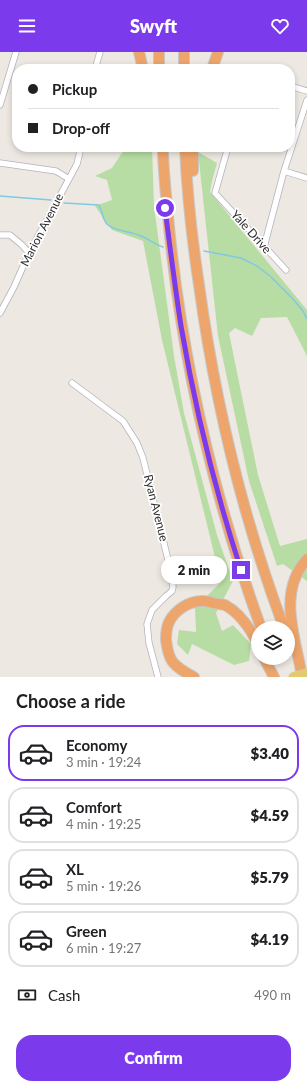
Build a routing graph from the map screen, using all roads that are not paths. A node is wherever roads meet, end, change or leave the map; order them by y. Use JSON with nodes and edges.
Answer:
{"nodes":[{"id":1,"x":16,"y":52,"type":"edge"},
{"id":2,"x":100,"y":52,"type":"edge"},
{"id":3,"x":139,"y":52,"type":"edge"},
{"id":4,"x":159,"y":52,"type":"edge"},
{"id":5,"x":184,"y":52,"type":"edge"},
{"id":6,"x":218,"y":52,"type":"edge"},
{"id":7,"x":222,"y":52,"type":"edge"},
{"id":8,"x":12,"y":64,"type":"edge"},
{"id":9,"x":96,"y":64,"type":"edge"},
{"id":10,"x":142,"y":64,"type":"edge"},
{"id":11,"x":160,"y":64,"type":"edge"},
{"id":12,"x":184,"y":64,"type":"edge"},
{"id":13,"x":214,"y":64,"type":"edge"},
{"id":14,"x":214,"y":64,"type":"edge"},
{"id":15,"x":12,"y":65,"type":"edge"},
{"id":16,"x":295,"y":87,"type":"edge"},
{"id":17,"x":307,"y":91,"type":"edge"},
{"id":18,"x":307,"y":100,"type":"edge"},
{"id":19,"x":0,"y":105,"type":"edge"},
{"id":20,"x":295,"y":137,"type":"edge"},
{"id":21,"x":80,"y":152,"type":"edge"},
{"id":22,"x":157,"y":152,"type":"edge"},
{"id":23,"x":163,"y":152,"type":"edge"},
{"id":24,"x":185,"y":152,"type":"edge"},
{"id":25,"x":193,"y":152,"type":"edge"},
{"id":26,"x":227,"y":152,"type":"edge"},
{"id":27,"x":290,"y":152,"type":"edge"},
{"id":28,"x":0,"y":163,"type":"edge"},
{"id":29,"x":284,"y":171,"type":"junction"},
{"id":30,"x":307,"y":178,"type":"edge"},
{"id":31,"x":69,"y":179,"type":"junction"},
{"id":32,"x":192,"y":233,"type":"junction"},
{"id":33,"x":0,"y":235,"type":"edge"},
{"id":34,"x":264,"y":247,"type":"junction"},
{"id":35,"x":171,"y":251,"type":"junction"},
{"id":36,"x":29,"y":253,"type":"junction"},
{"id":37,"x":286,"y":270,"type":"dead end"},
{"id":38,"x":0,"y":313,"type":"edge"},
{"id":39,"x":72,"y":383,"type":"dead end"},
{"id":40,"x":307,"y":559,"type":"edge"},
{"id":41,"x":259,"y":621,"type":"edge"},
{"id":42,"x":282,"y":621,"type":"edge"},
{"id":43,"x":251,"y":632,"type":"edge"},
{"id":44,"x":295,"y":653,"type":"edge"},
{"id":45,"x":268,"y":665,"type":"edge"},
{"id":46,"x":275,"y":665,"type":"edge"},
{"id":47,"x":304,"y":674,"type":"edge"},
{"id":48,"x":158,"y":677,"type":"edge"},
{"id":49,"x":194,"y":677,"type":"edge"},
{"id":50,"x":274,"y":677,"type":"edge"},
{"id":51,"x":280,"y":677,"type":"edge"},
{"id":52,"x":293,"y":677,"type":"edge"}],
"edges":[{"from":1,"to":8,"type":"street"},
{"from":2,"to":9,"type":"street"},
{"from":3,"to":10,"type":"highway"},
{"from":4,"to":11,"type":"highway"},
{"from":5,"to":12,"type":"highway"},
{"from":6,"to":13,"type":"highway"},
{"from":7,"to":14,"type":"highway"},
{"from":15,"to":19,"type":"street"},
{"from":16,"to":17,"type":"street"},
{"from":18,"to":20,"type":"street"},
{"from":21,"to":31,"type":"street","name":"Marion Avenue"},
{"from":22,"to":35,"type":"highway"},
{"from":23,"to":35,"type":"highway"},
{"from":24,"to":32,"type":"highway"},
{"from":25,"to":32,"type":"highway"},
{"from":26,"to":34,"type":"street","name":"Yale Drive"},
{"from":27,"to":29,"type":"street"},
{"from":28,"to":31,"type":"street"},
{"from":29,"to":30,"type":"street"},
{"from":29,"to":34,"type":"street"},
{"from":31,"to":36,"type":"street","name":"Marion Avenue"},
{"from":32,"to":42,"type":"highway"},
{"from":33,"to":36,"type":"street"},
{"from":34,"to":37,"type":"street","name":"Yale Drive"},
{"from":35,"to":41,"type":"highway"},
{"from":36,"to":38,"type":"street","name":"Marion Avenue"},
{"from":39,"to":48,"type":"street","name":"Ryan Avenue"},
{"from":40,"to":47,"type":"highway"},
{"from":43,"to":49,"type":"highway"},
{"from":44,"to":47,"type":"highway"},
{"from":45,"to":50,"type":"highway"},
{"from":46,"to":51,"type":"highway"},
{"from":47,"to":52,"type":"main road","bridge":true}]}
